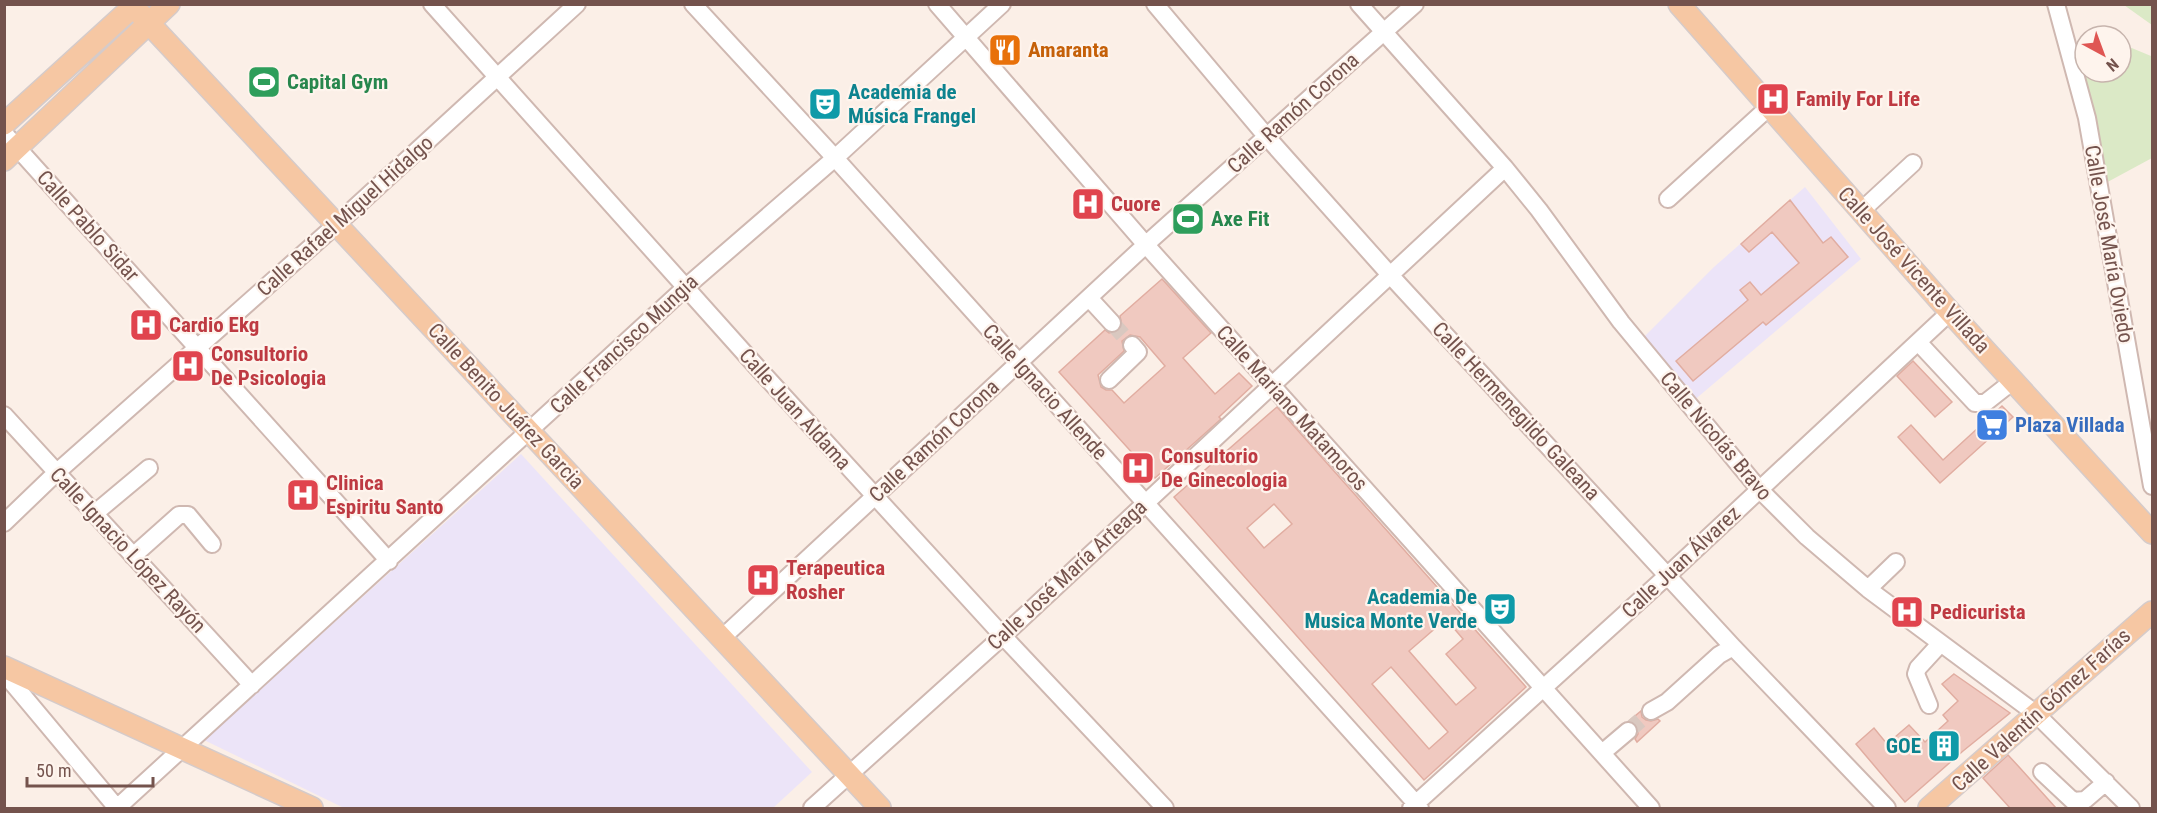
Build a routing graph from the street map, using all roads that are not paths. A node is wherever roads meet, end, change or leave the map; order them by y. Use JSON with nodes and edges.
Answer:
{"nodes":[{"id":1,"x":169,"y":4,"type":"edge"},
{"id":2,"x":432,"y":4,"type":"edge"},
{"id":3,"x":577,"y":4,"type":"edge"},
{"id":4,"x":693,"y":4,"type":"edge"},
{"id":5,"x":937,"y":4,"type":"edge"},
{"id":6,"x":1002,"y":4,"type":"edge"},
{"id":7,"x":1155,"y":4,"type":"edge"},
{"id":8,"x":1359,"y":4,"type":"edge"},
{"id":9,"x":1415,"y":4,"type":"edge"},
{"id":10,"x":1679,"y":4,"type":"edge"},
{"id":11,"x":2056,"y":4,"type":"edge"},
{"id":12,"x":134,"y":5,"type":"edge"},
{"id":13,"x":148,"y":22,"type":"junction"},
{"id":14,"x":1384,"y":32,"type":"junction"},
{"id":15,"x":966,"y":36,"type":"junction"},
{"id":16,"x":498,"y":78,"type":"junction"},
{"id":17,"x":1769,"y":107,"type":"junction"},
{"id":18,"x":4,"y":124,"type":"edge"},
{"id":19,"x":1267,"y":137,"type":"junction"},
{"id":20,"x":9,"y":147,"type":"edge"},
{"id":21,"x":835,"y":158,"type":"junction"},
{"id":22,"x":1913,"y":163,"type":"dead end"},
{"id":23,"x":1505,"y":168,"type":"junction"},
{"id":24,"x":1668,"y":199,"type":"dead end"},
{"id":25,"x":1861,"y":211,"type":"junction"},
{"id":26,"x":337,"y":224,"type":"junction"},
{"id":27,"x":1146,"y":245,"type":"junction"},
{"id":28,"x":1391,"y":276,"type":"junction"},
{"id":29,"x":686,"y":286,"type":"junction"},
{"id":30,"x":1089,"y":298,"type":"junction"},
{"id":31,"x":1950,"y":312,"type":"junction"},
{"id":32,"x":1112,"y":323,"type":"tunnel mouth"},
{"id":33,"x":1918,"y":342,"type":"junction"},
{"id":34,"x":1132,"y":345,"type":"dead end"},
{"id":35,"x":198,"y":348,"type":"junction"},
{"id":36,"x":1019,"y":363,"type":"junction"},
{"id":37,"x":1109,"y":380,"type":"dead end"},
{"id":38,"x":2013,"y":381,"type":"junction"},
{"id":39,"x":1271,"y":384,"type":"junction"},
{"id":40,"x":4,"y":415,"type":"edge"},
{"id":41,"x":530,"y":431,"type":"junction"},
{"id":42,"x":148,"y":468,"type":"dead end"},
{"id":43,"x":56,"y":473,"type":"junction"},
{"id":44,"x":2152,"y":486,"type":"edge"},
{"id":45,"x":1759,"y":489,"type":"junction"},
{"id":46,"x":875,"y":496,"type":"junction"},
{"id":47,"x":1145,"y":503,"type":"junction"},
{"id":48,"x":94,"y":514,"type":"junction"},
{"id":49,"x":4,"y":523,"type":"edge"},
{"id":50,"x":2152,"y":533,"type":"edge"},
{"id":51,"x":212,"y":544,"type":"dead end"},
{"id":52,"x":133,"y":556,"type":"junction"},
{"id":53,"x":389,"y":561,"type":"junction"},
{"id":54,"x":1896,"y":562,"type":"dead end"},
{"id":55,"x":1668,"y":575,"type":"junction"},
{"id":56,"x":1868,"y":589,"type":"junction"},
{"id":57,"x":2152,"y":612,"type":"edge"},
{"id":58,"x":1003,"y":636,"type":"junction"},
{"id":59,"x":722,"y":638,"type":"junction"},
{"id":60,"x":1940,"y":644,"type":"junction"},
{"id":61,"x":1733,"y":647,"type":"junction"},
{"id":62,"x":4,"y":667,"type":"edge"},
{"id":63,"x":4,"y":673,"type":"edge"},
{"id":64,"x":252,"y":685,"type":"junction"},
{"id":65,"x":1544,"y":688,"type":"junction"},
{"id":66,"x":1929,"y":705,"type":"dead end"},
{"id":67,"x":1651,"y":711,"type":"tunnel mouth"},
{"id":68,"x":2036,"y":713,"type":"junction"},
{"id":69,"x":1628,"y":731,"type":"tunnel mouth"},
{"id":70,"x":183,"y":750,"type":"junction"},
{"id":71,"x":1602,"y":753,"type":"junction"},
{"id":72,"x":2042,"y":772,"type":"dead end"},
{"id":73,"x":849,"y":775,"type":"junction"},
{"id":74,"x":2106,"y":782,"type":"junction"},
{"id":75,"x":1416,"y":807,"type":"edge"},
{"id":76,"x":117,"y":808,"type":"edge"},
{"id":77,"x":312,"y":808,"type":"edge"},
{"id":78,"x":812,"y":808,"type":"edge"},
{"id":79,"x":880,"y":808,"type":"edge"},
{"id":80,"x":1165,"y":808,"type":"edge"},
{"id":81,"x":1651,"y":808,"type":"edge"},
{"id":82,"x":1887,"y":808,"type":"edge"},
{"id":83,"x":1929,"y":808,"type":"edge"},
{"id":84,"x":2131,"y":808,"type":"edge"}],
"edges":[{"from":1,"to":13,"type":"main road"},
{"from":2,"to":16,"type":"street","name":"Calle Juan Aldama"},
{"from":3,"to":16,"type":"street","name":"Calle Rafael Miguel Hidalgo"},
{"from":4,"to":21,"type":"street","name":"Calle Ignacio Allende"},
{"from":5,"to":15,"type":"street","name":"Calle Mariano Matamoros"},
{"from":6,"to":15,"type":"street","name":"Calle Francisco Mungia"},
{"from":7,"to":19,"type":"street","name":"Calle Hermenegildo Galeana"},
{"from":8,"to":14,"type":"street","name":"Calle Nicolás Bravo"},
{"from":9,"to":14,"type":"street","name":"Calle Ramón Corona"},
{"from":10,"to":17,"type":"main road","name":"Calle José Vicente Villada"},
{"from":11,"to":44,"type":"street","name":"Calle José María Oviedo"},
{"from":12,"to":13,"type":"main road","name":"Calle Benito Juárez Garcia"},
{"from":12,"to":18,"type":"main road"},
{"from":13,"to":20,"type":"main road"},
{"from":13,"to":26,"type":"main road","name":"Calle Benito Juárez Garcia"},
{"from":14,"to":19,"type":"street","name":"Calle Ramón Corona"},
{"from":14,"to":23,"type":"street","name":"Calle Nicolás Bravo"},
{"from":15,"to":21,"type":"street","name":"Calle Francisco Mungia"},
{"from":15,"to":27,"type":"street","name":"Calle Mariano Matamoros"},
{"from":16,"to":26,"type":"street","name":"Calle Rafael Miguel Hidalgo"},
{"from":16,"to":29,"type":"street","name":"Calle Juan Aldama"},
{"from":17,"to":24,"type":"street"},
{"from":17,"to":25,"type":"main road","name":"Calle José Vicente Villada"},
{"from":19,"to":27,"type":"street","name":"Calle Ramón Corona"},
{"from":19,"to":28,"type":"street","name":"Calle Hermenegildo Galeana"},
{"from":20,"to":35,"type":"street","name":"Calle Pablo Sidar"},
{"from":21,"to":29,"type":"street","name":"Calle Francisco Mungia"},
{"from":21,"to":36,"type":"street","name":"Calle Ignacio Allende"},
{"from":22,"to":25,"type":"street"},
{"from":23,"to":28,"type":"street","name":"Calle José María Arteaga"},
{"from":23,"to":45,"type":"street","name":"Calle Nicolás Bravo"},
{"from":25,"to":31,"type":"main road","name":"Calle José Vicente Villada"},
{"from":26,"to":35,"type":"street","name":"Calle Rafael Miguel Hidalgo"},
{"from":26,"to":41,"type":"main road","name":"Calle Benito Juárez Garcia"},
{"from":27,"to":30,"type":"street","name":"Calle Ramón Corona"},
{"from":27,"to":39,"type":"street","name":"Calle Mariano Matamoros"},
{"from":28,"to":39,"type":"street","name":"Calle José María Arteaga"},
{"from":28,"to":55,"type":"street","name":"Calle Hermenegildo Galeana"},
{"from":29,"to":41,"type":"street","name":"Calle Francisco Mungia"},
{"from":29,"to":46,"type":"street","name":"Calle Juan Aldama"},
{"from":30,"to":32,"type":"street"},
{"from":30,"to":36,"type":"street","name":"Calle Ramón Corona"},
{"from":31,"to":33,"type":"street","name":"Calle Juan Álvarez"},
{"from":31,"to":38,"type":"main road","name":"Calle José Vicente Villada"},
{"from":33,"to":38,"type":"street"},
{"from":33,"to":45,"type":"street","name":"Calle Juan Álvarez"},
{"from":34,"to":37,"type":"street"},
{"from":35,"to":43,"type":"street","name":"Calle Rafael Miguel Hidalgo"},
{"from":35,"to":53,"type":"street","name":"Calle Pablo Sidar"},
{"from":36,"to":46,"type":"street","name":"Calle Ramón Corona"},
{"from":36,"to":47,"type":"street","name":"Calle Ignacio Allende"},
{"from":38,"to":50,"type":"main road","name":"Calle José Vicente Villada"},
{"from":39,"to":47,"type":"street","name":"Calle José María Arteaga"},
{"from":39,"to":65,"type":"street","name":"Calle Mariano Matamoros"},
{"from":40,"to":43,"type":"street","name":"Calle Ignacio López Rayón"},
{"from":41,"to":53,"type":"street","name":"Calle Francisco Mungia"},
{"from":41,"to":59,"type":"main road","name":"Calle Benito Juárez Garcia"},
{"from":42,"to":48,"type":"street"},
{"from":43,"to":48,"type":"street","name":"Calle Ignacio López Rayón"},
{"from":43,"to":49,"type":"street","name":"Calle Rafael Miguel Hidalgo"},
{"from":45,"to":55,"type":"street","name":"Calle Juan Álvarez"},
{"from":45,"to":56,"type":"street","name":"Calle Nicolás Bravo"},
{"from":46,"to":58,"type":"street","name":"Calle Juan Aldama"},
{"from":46,"to":59,"type":"street","name":"Calle Ramón Corona"},
{"from":47,"to":58,"type":"street","name":"Calle José María Arteaga"},
{"from":47,"to":75,"type":"street","name":"Calle Ignacio Allende"},
{"from":48,"to":52,"type":"street","name":"Calle Ignacio López Rayón"},
{"from":51,"to":52,"type":"street"},
{"from":52,"to":64,"type":"street","name":"Calle Ignacio López Rayón"},
{"from":53,"to":64,"type":"street","name":"Calle Francisco Mungia"},
{"from":54,"to":56,"type":"street"},
{"from":55,"to":61,"type":"street","name":"Calle Hermenegildo Galeana"},
{"from":55,"to":65,"type":"street","name":"Calle Juan Álvarez"},
{"from":56,"to":60,"type":"street","name":"Calle Nicolás Bravo"},
{"from":57,"to":68,"type":"main road","name":"Calle Valentín Gómez Farías"},
{"from":58,"to":73,"type":"street","name":"Calle José María Arteaga"},
{"from":58,"to":80,"type":"street","name":"Calle Juan Aldama"},
{"from":59,"to":73,"type":"main road","name":"Calle Benito Juárez Garcia"},
{"from":60,"to":66,"type":"street"},
{"from":60,"to":68,"type":"street","name":"Calle Nicolás Bravo"},
{"from":61,"to":67,"type":"street"},
{"from":61,"to":82,"type":"street","name":"Calle Hermenegildo Galeana"},
{"from":62,"to":70,"type":"main road"},
{"from":63,"to":76,"type":"street"},
{"from":64,"to":70,"type":"street","name":"Calle Francisco Mungia"},
{"from":65,"to":71,"type":"street","name":"Calle Mariano Matamoros"},
{"from":65,"to":75,"type":"street","name":"Calle Juan Álvarez"},
{"from":68,"to":74,"type":"street","name":"Calle Nicolás Bravo"},
{"from":68,"to":83,"type":"main road","name":"Calle Valentín Gómez Farías"},
{"from":69,"to":71,"type":"street"},
{"from":70,"to":76,"type":"street","name":"Calle Francisco Mungia"},
{"from":70,"to":77,"type":"main road"},
{"from":71,"to":81,"type":"street","name":"Calle Mariano Matamoros"},
{"from":72,"to":74,"type":"street"},
{"from":73,"to":78,"type":"street","name":"Calle José María Arteaga"},
{"from":73,"to":79,"type":"main road","name":"Calle Benito Juárez Garcia"},
{"from":74,"to":84,"type":"street","name":"Calle Nicolás Bravo"}]}
